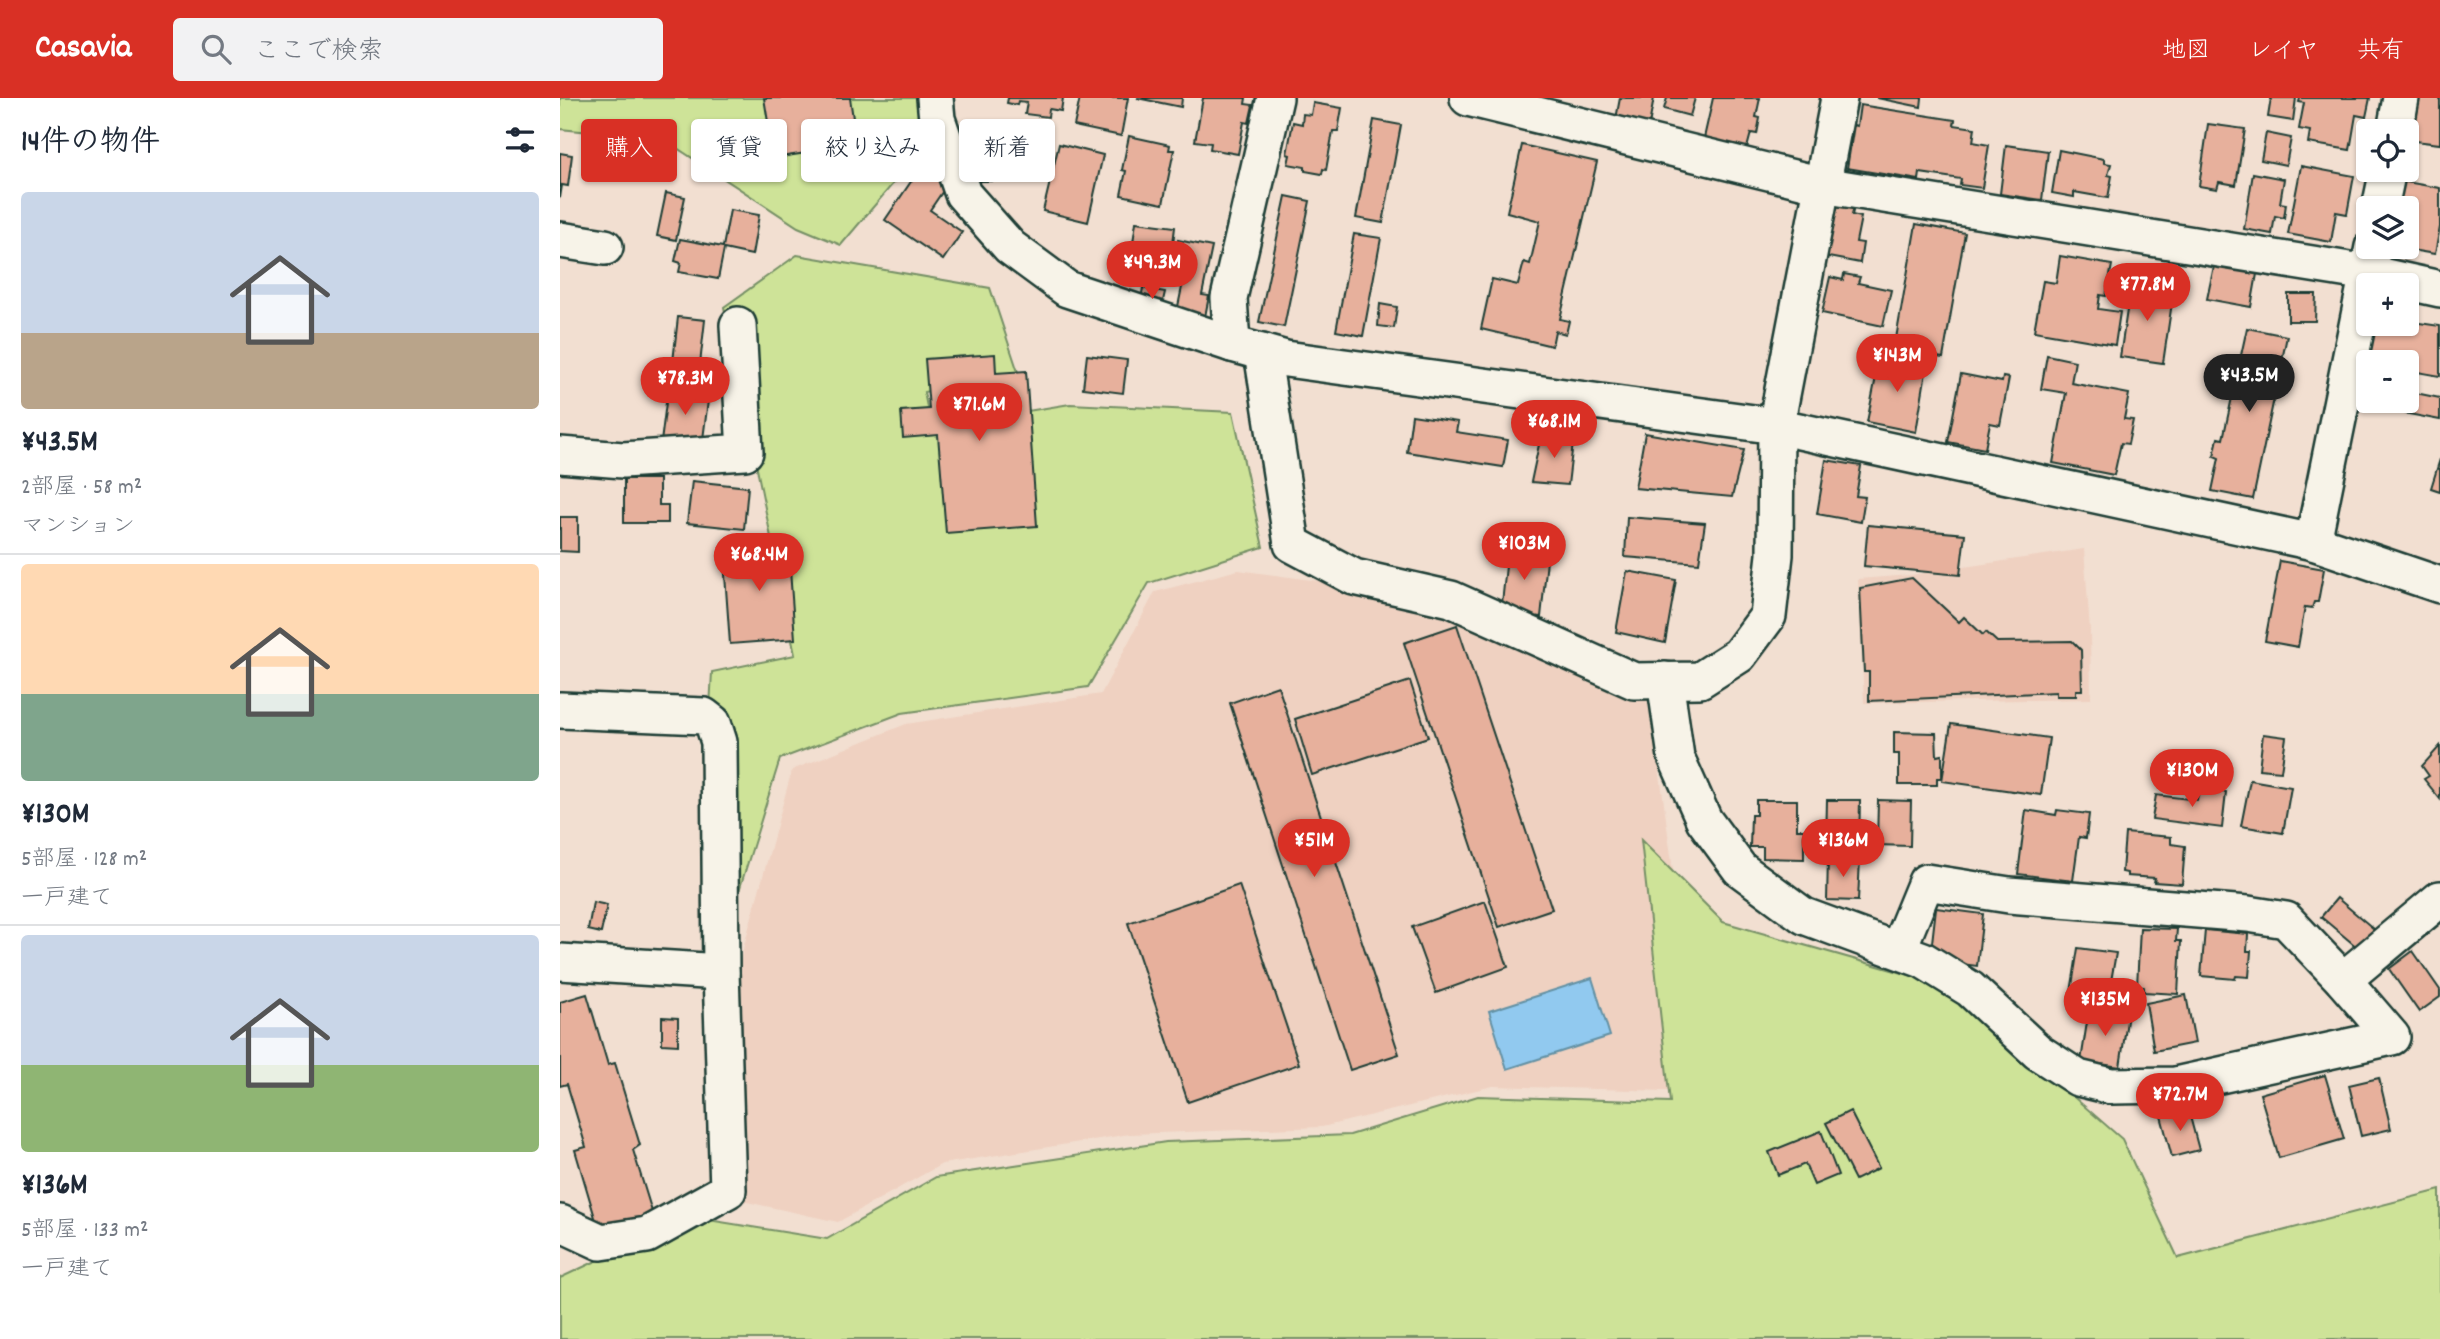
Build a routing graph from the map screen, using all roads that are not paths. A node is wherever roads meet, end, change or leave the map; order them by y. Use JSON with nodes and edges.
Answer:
{"nodes":[{"id":1,"x":934,"y":98,"type":"edge"},
{"id":2,"x":1275,"y":98,"type":"edge"},
{"id":3,"x":1468,"y":98,"type":"edge"},
{"id":4,"x":1839,"y":98,"type":"edge"},
{"id":5,"x":2401,"y":98,"type":"edge"},
{"id":6,"x":2397,"y":119,"type":"edge"},
{"id":7,"x":1822,"y":185,"type":"junction"},
{"id":8,"x":560,"y":240,"type":"edge"},
{"id":9,"x":606,"y":247,"type":"dead end"},
{"id":10,"x":2371,"y":260,"type":"edge"},
{"id":11,"x":2440,"y":289,"type":"edge"},
{"id":12,"x":738,"y":325,"type":"dead end"},
{"id":13,"x":1247,"y":348,"type":"junction"},
{"id":14,"x":1776,"y":426,"type":"junction"},
{"id":15,"x":560,"y":456,"type":"edge"},
{"id":16,"x":2312,"y":542,"type":"junction"},
{"id":17,"x":2440,"y":585,"type":"edge"},
{"id":18,"x":1665,"y":680,"type":"junction"},
{"id":19,"x":560,"y":710,"type":"edge"},
{"id":20,"x":2440,"y":899,"type":"edge"},
{"id":21,"x":1898,"y":950,"type":"junction"},
{"id":22,"x":560,"y":962,"type":"edge"},
{"id":23,"x":721,"y":972,"type":"junction"},
{"id":24,"x":2343,"y":980,"type":"junction"},
{"id":25,"x":560,"y":1223,"type":"edge"}],
"edges":[{"from":1,"to":13,"type":"street"},
{"from":2,"to":13,"type":"street"},
{"from":3,"to":7,"type":"street"},
{"from":4,"to":7,"type":"street"},
{"from":5,"to":6,"type":"street"},
{"from":7,"to":10,"type":"street"},
{"from":7,"to":14,"type":"street"},
{"from":8,"to":9,"type":"street"},
{"from":10,"to":11,"type":"street"},
{"from":10,"to":16,"type":"street"},
{"from":12,"to":15,"type":"street"},
{"from":13,"to":14,"type":"street"},
{"from":13,"to":18,"type":"street"},
{"from":14,"to":16,"type":"street"},
{"from":14,"to":18,"type":"street"},
{"from":16,"to":17,"type":"street"},
{"from":18,"to":21,"type":"street"},
{"from":19,"to":23,"type":"street"},
{"from":20,"to":24,"type":"street"},
{"from":21,"to":24,"type":"street"},
{"from":21,"to":24,"type":"street"},
{"from":22,"to":23,"type":"street"},
{"from":23,"to":25,"type":"street"}]}
